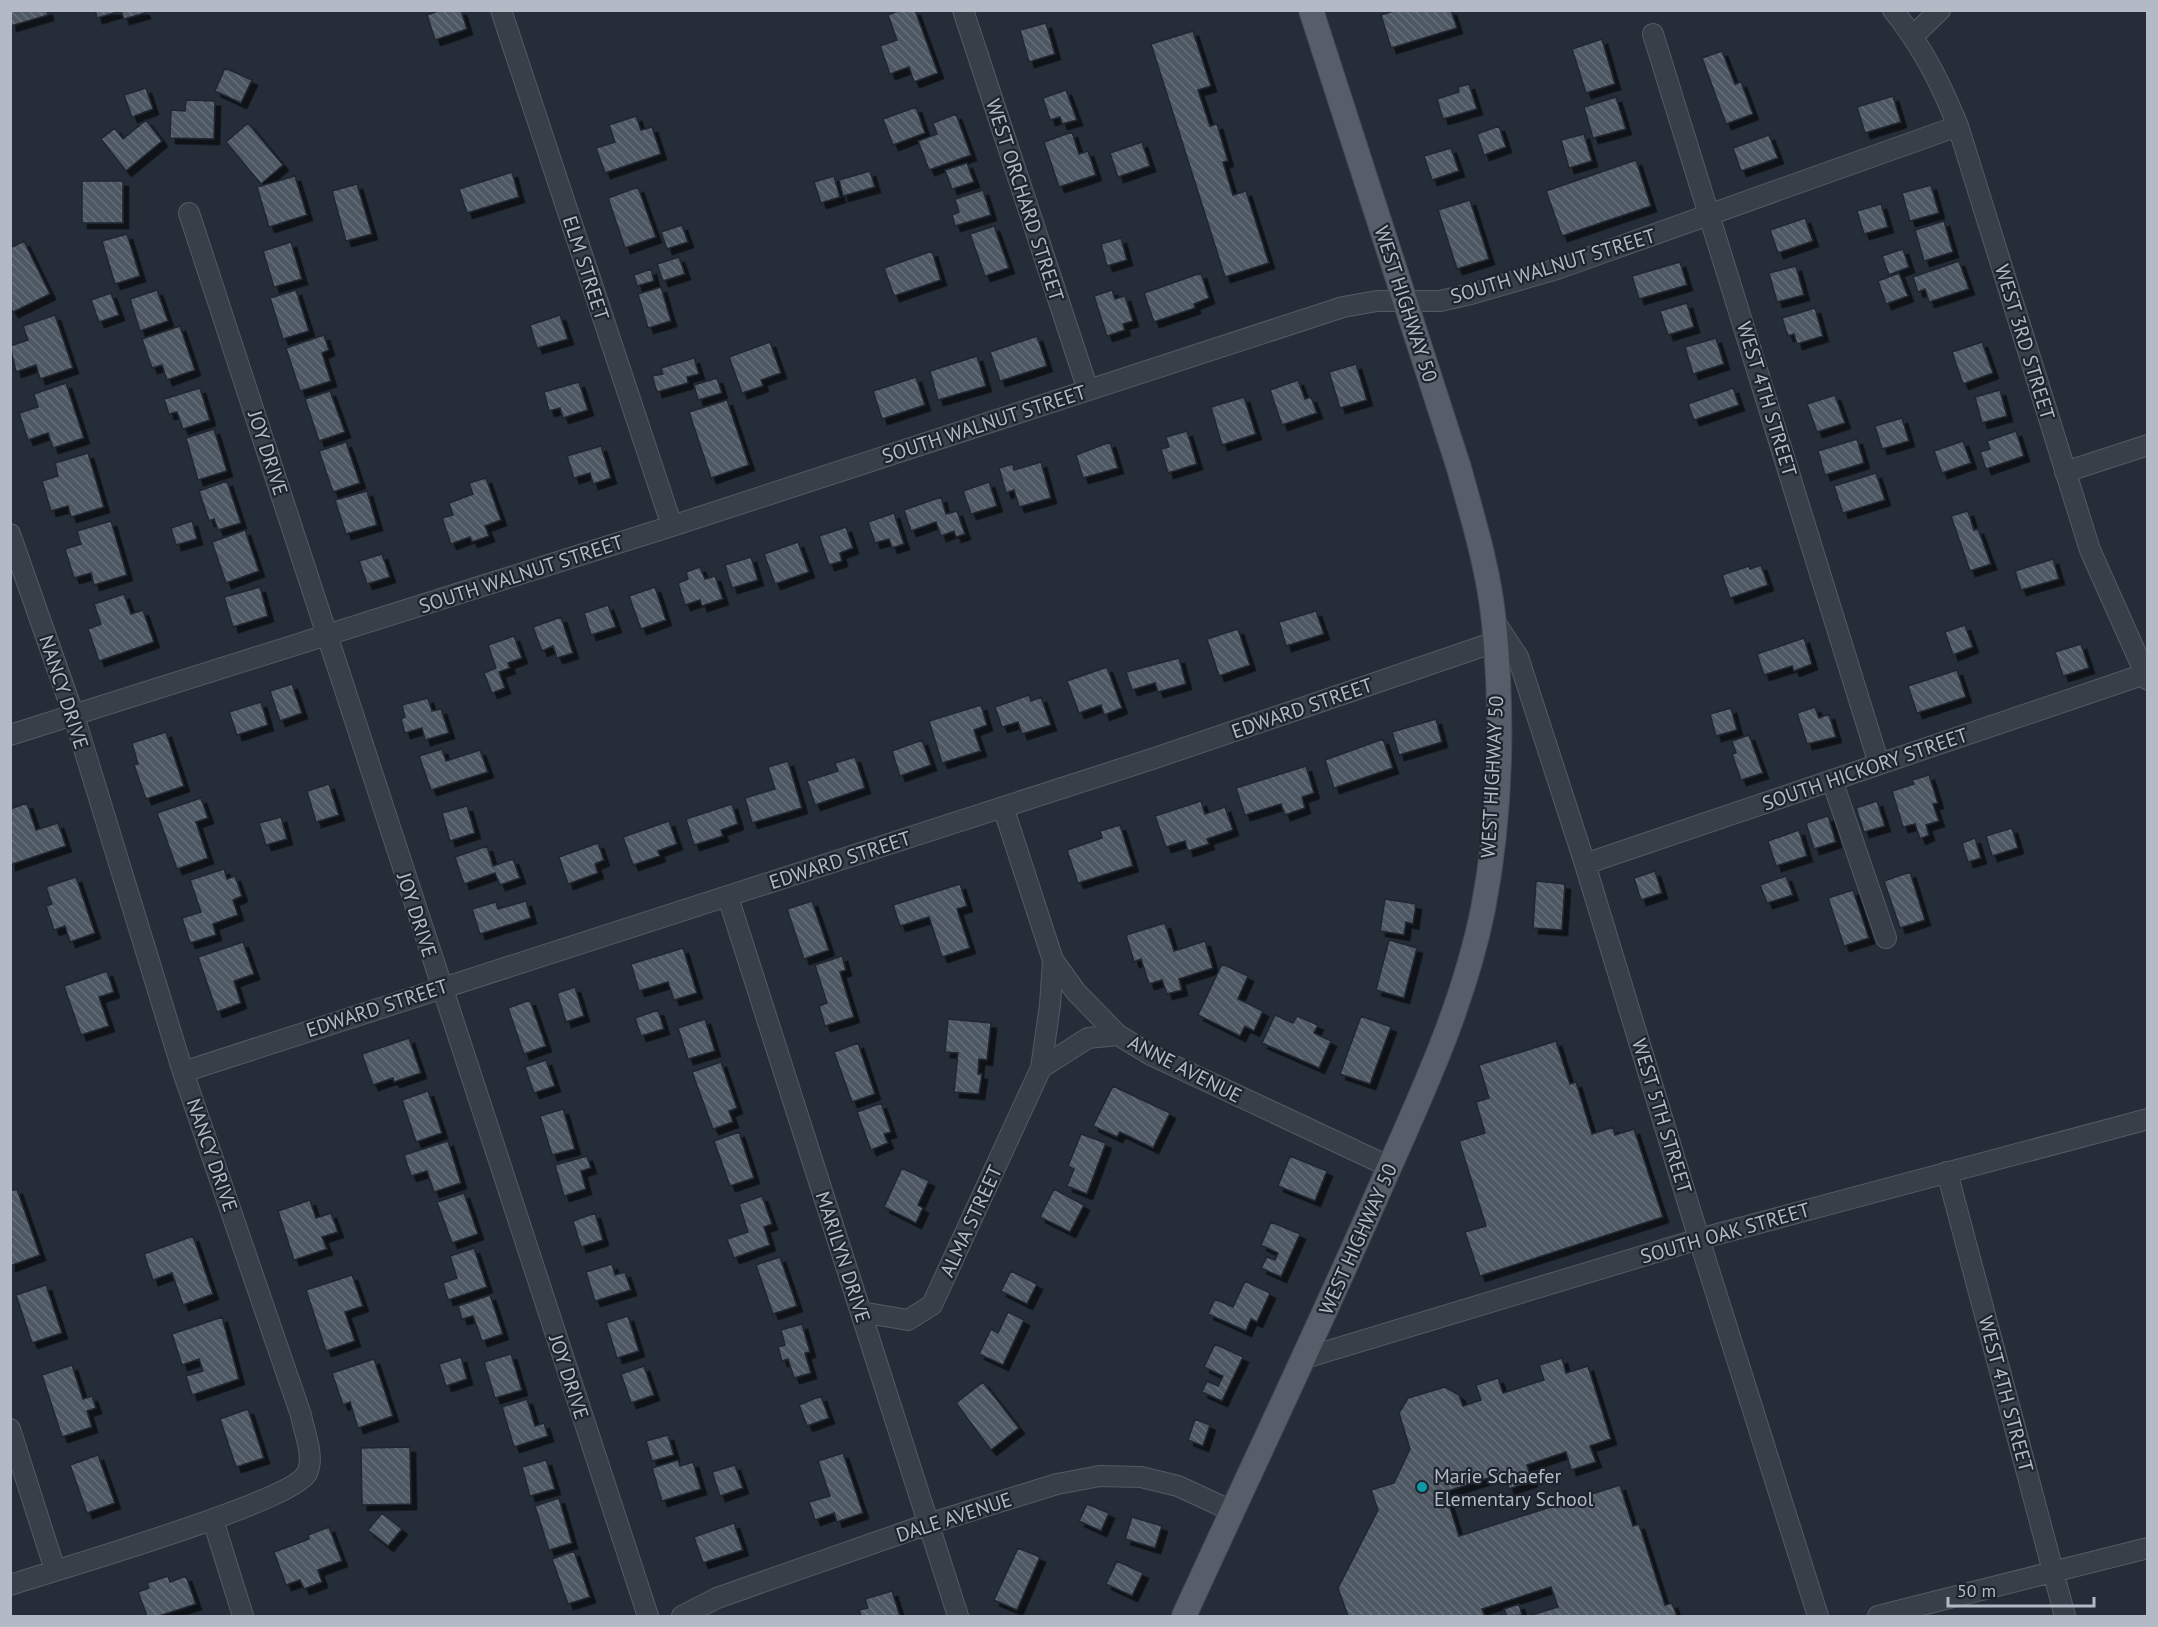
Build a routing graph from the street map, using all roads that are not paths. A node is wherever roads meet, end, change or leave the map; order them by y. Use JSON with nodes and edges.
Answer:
{"nodes":[{"id":1,"x":501,"y":10,"type":"edge"},
{"id":2,"x":963,"y":10,"type":"edge"},
{"id":3,"x":1311,"y":10,"type":"edge"},
{"id":4,"x":1893,"y":10,"type":"edge"},
{"id":5,"x":1940,"y":10,"type":"edge"},
{"id":6,"x":1653,"y":34,"type":"dead end"},
{"id":7,"x":1913,"y":36,"type":"junction"},
{"id":8,"x":1958,"y":126,"type":"junction"},
{"id":9,"x":189,"y":213,"type":"dead end"},
{"id":10,"x":1711,"y":215,"type":"junction"},
{"id":11,"x":1405,"y":300,"type":"junction"},
{"id":12,"x":1088,"y":390,"type":"junction"},
{"id":13,"x":2148,"y":445,"type":"edge"},
{"id":14,"x":2065,"y":472,"type":"junction"},
{"id":15,"x":672,"y":526,"type":"junction"},
{"id":16,"x":10,"y":534,"type":"edge"},
{"id":17,"x":1495,"y":631,"type":"junction"},
{"id":18,"x":328,"y":636,"type":"junction"},
{"id":19,"x":2146,"y":677,"type":"edge"},
{"id":20,"x":74,"y":716,"type":"junction"},
{"id":21,"x":10,"y":735,"type":"edge"},
{"id":22,"x":1879,"y":764,"type":"junction"},
{"id":23,"x":1832,"y":780,"type":"junction"},
{"id":24,"x":1003,"y":807,"type":"junction"},
{"id":25,"x":1585,"y":864,"type":"junction"},
{"id":26,"x":728,"y":897,"type":"junction"},
{"id":27,"x":1886,"y":938,"type":"dead end"},
{"id":28,"x":1053,"y":960,"type":"junction"},
{"id":29,"x":441,"y":988,"type":"junction"},
{"id":30,"x":1118,"y":1035,"type":"junction"},
{"id":31,"x":1041,"y":1068,"type":"junction"},
{"id":32,"x":183,"y":1072,"type":"junction"},
{"id":33,"x":2148,"y":1119,"type":"edge"},
{"id":34,"x":1390,"y":1167,"type":"junction"},
{"id":35,"x":1947,"y":1172,"type":"junction"},
{"id":36,"x":1699,"y":1239,"type":"junction"},
{"id":37,"x":861,"y":1312,"type":"junction"},
{"id":38,"x":1305,"y":1358,"type":"junction"},
{"id":39,"x":10,"y":1429,"type":"edge"},
{"id":40,"x":1232,"y":1511,"type":"junction"},
{"id":41,"x":213,"y":1520,"type":"junction"},
{"id":42,"x":928,"y":1524,"type":"junction"},
{"id":43,"x":2148,"y":1548,"type":"edge"},
{"id":44,"x":55,"y":1570,"type":"junction"},
{"id":45,"x":2054,"y":1572,"type":"junction"},
{"id":46,"x":10,"y":1586,"type":"edge"},
{"id":47,"x":243,"y":1617,"type":"edge"},
{"id":48,"x":648,"y":1617,"type":"edge"},
{"id":49,"x":682,"y":1617,"type":"edge"},
{"id":50,"x":958,"y":1617,"type":"edge"},
{"id":51,"x":1184,"y":1617,"type":"edge"},
{"id":52,"x":1818,"y":1617,"type":"edge"},
{"id":53,"x":1878,"y":1617,"type":"edge"},
{"id":54,"x":2066,"y":1617,"type":"edge"}],
"edges":[{"from":1,"to":15,"type":"street","name":"ELM STREET"},
{"from":2,"to":12,"type":"street","name":"WEST ORCHARD STREET"},
{"from":3,"to":11,"type":"main road","name":"WEST HIGHWAY 50"},
{"from":4,"to":7,"type":"street","name":"WEST 3RD STREET"},
{"from":5,"to":7,"type":"street"},
{"from":6,"to":10,"type":"street","name":"WEST 4TH STREET"},
{"from":7,"to":8,"type":"street","name":"WEST 3RD STREET"},
{"from":8,"to":10,"type":"street","name":"SOUTH WALNUT STREET"},
{"from":8,"to":14,"type":"street","name":"WEST 3RD STREET"},
{"from":9,"to":18,"type":"street","name":"JOY DRIVE"},
{"from":10,"to":11,"type":"street","name":"SOUTH WALNUT STREET"},
{"from":10,"to":22,"type":"street","name":"WEST 4TH STREET"},
{"from":11,"to":12,"type":"street","name":"SOUTH WALNUT STREET"},
{"from":11,"to":17,"type":"main road","name":"WEST HIGHWAY 50"},
{"from":12,"to":15,"type":"street","name":"SOUTH WALNUT STREET"},
{"from":13,"to":14,"type":"street"},
{"from":14,"to":19,"type":"street","name":"WEST 3RD STREET"},
{"from":15,"to":18,"type":"street","name":"SOUTH WALNUT STREET"},
{"from":16,"to":20,"type":"street","name":"NANCY DRIVE"},
{"from":17,"to":24,"type":"street","name":"EDWARD STREET"},
{"from":17,"to":25,"type":"street","name":"WEST 5TH STREET"},
{"from":17,"to":34,"type":"main road","name":"WEST HIGHWAY 50"},
{"from":18,"to":20,"type":"street","name":"SOUTH WALNUT STREET"},
{"from":18,"to":29,"type":"street","name":"JOY DRIVE"},
{"from":19,"to":22,"type":"street","name":"SOUTH HICKORY STREET"},
{"from":20,"to":21,"type":"street","name":"SOUTH WALNUT STREET"},
{"from":20,"to":32,"type":"street","name":"NANCY DRIVE"},
{"from":22,"to":23,"type":"street","name":"SOUTH HICKORY STREET"},
{"from":23,"to":25,"type":"street","name":"SOUTH HICKORY STREET"},
{"from":23,"to":27,"type":"street"},
{"from":24,"to":26,"type":"street","name":"EDWARD STREET"},
{"from":24,"to":28,"type":"street","name":"ANNE AVENUE"},
{"from":25,"to":36,"type":"street","name":"WEST 5TH STREET"},
{"from":26,"to":29,"type":"street","name":"EDWARD STREET"},
{"from":26,"to":37,"type":"street","name":"MARILYN DRIVE"},
{"from":28,"to":30,"type":"street","name":"ANNE AVENUE"},
{"from":28,"to":31,"type":"street","name":"ALMA STREET"},
{"from":29,"to":32,"type":"street","name":"EDWARD STREET"},
{"from":29,"to":48,"type":"street","name":"JOY DRIVE"},
{"from":30,"to":31,"type":"street"},
{"from":30,"to":34,"type":"street","name":"ANNE AVENUE"},
{"from":31,"to":37,"type":"street","name":"ALMA STREET"},
{"from":32,"to":41,"type":"street","name":"NANCY DRIVE"},
{"from":33,"to":35,"type":"street","name":"SOUTH OAK STREET"},
{"from":34,"to":38,"type":"main road","name":"WEST HIGHWAY 50"},
{"from":35,"to":36,"type":"street","name":"SOUTH OAK STREET"},
{"from":35,"to":45,"type":"street","name":"WEST 4TH STREET"},
{"from":36,"to":38,"type":"street","name":"SOUTH OAK STREET"},
{"from":36,"to":52,"type":"street","name":"WEST 5TH STREET"},
{"from":37,"to":42,"type":"street","name":"MARILYN DRIVE"},
{"from":38,"to":40,"type":"main road","name":"WEST HIGHWAY 50"},
{"from":39,"to":44,"type":"street"},
{"from":40,"to":42,"type":"street","name":"DALE AVENUE"},
{"from":40,"to":51,"type":"main road","name":"WEST HIGHWAY 50"},
{"from":41,"to":44,"type":"street","name":"NANCY DRIVE"},
{"from":41,"to":47,"type":"street"},
{"from":42,"to":49,"type":"street","name":"DALE AVENUE"},
{"from":42,"to":50,"type":"street","name":"MARILYN DRIVE"},
{"from":43,"to":45,"type":"street"},
{"from":44,"to":46,"type":"street","name":"NANCY DRIVE"},
{"from":45,"to":53,"type":"street"},
{"from":45,"to":54,"type":"street","name":"WEST 4TH STREET"}]}
